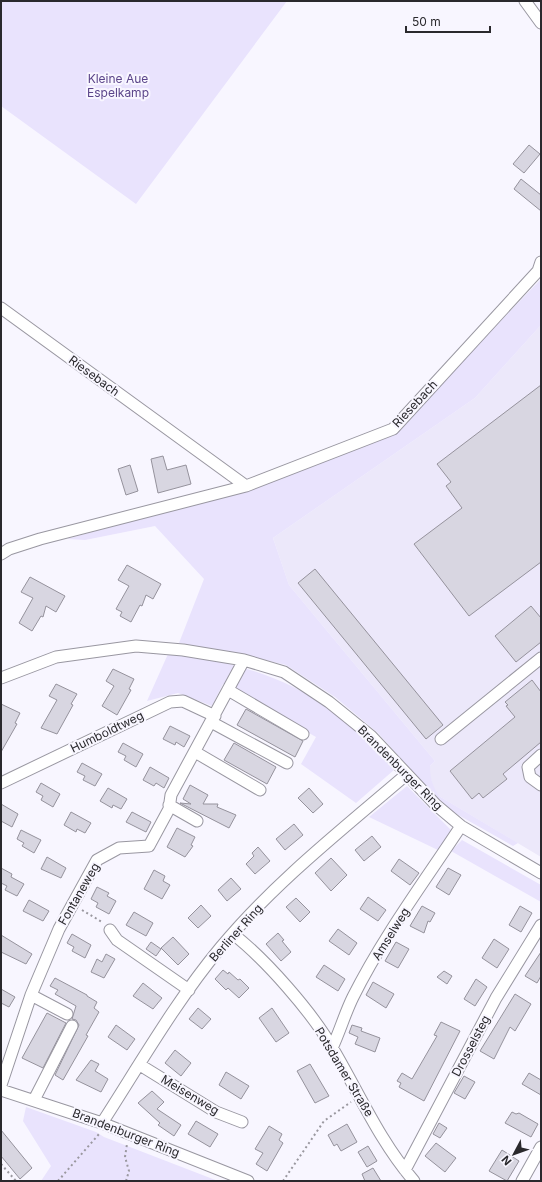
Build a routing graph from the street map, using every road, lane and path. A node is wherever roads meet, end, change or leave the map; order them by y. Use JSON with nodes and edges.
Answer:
{"nodes":[{"id":1,"x":525,"y":1,"type":"edge"},
{"id":2,"x":541,"y":23,"type":"edge"},
{"id":3,"x":541,"y":262,"type":"edge"},
{"id":4,"x":1,"y":308,"type":"edge"},
{"id":5,"x":246,"y":486,"type":"junction"},
{"id":6,"x":1,"y":554,"type":"edge"},
{"id":7,"x":541,"y":658,"type":"edge"},
{"id":8,"x":244,"y":660,"type":"junction"},
{"id":9,"x":1,"y":678,"type":"edge"},
{"id":10,"x":228,"y":690,"type":"junction"},
{"id":11,"x":213,"y":719,"type":"junction"},
{"id":12,"x":303,"y":734,"type":"dead end"},
{"id":13,"x":441,"y":739,"type":"dead end"},
{"id":14,"x":195,"y":752,"type":"junction"},
{"id":15,"x":541,"y":755,"type":"edge"},
{"id":16,"x":287,"y":763,"type":"dead end"},
{"id":17,"x":407,"y":774,"type":"junction"},
{"id":18,"x":1,"y":783,"type":"edge"},
{"id":19,"x":541,"y":784,"type":"edge"},
{"id":20,"x":260,"y":790,"type":"dead end"},
{"id":21,"x":170,"y":805,"type":"junction"},
{"id":22,"x":197,"y":821,"type":"dead end"},
{"id":23,"x":461,"y":826,"type":"junction"},
{"id":24,"x":541,"y":873,"type":"edge"},
{"id":25,"x":72,"y":905,"type":"junction"},
{"id":26,"x":541,"y":925,"type":"edge"},
{"id":27,"x":110,"y":930,"type":"joint"},
{"id":28,"x":233,"y":934,"type":"junction"},
{"id":29,"x":189,"y":990,"type":"junction"},
{"id":30,"x":31,"y":995,"type":"junction"},
{"id":31,"x":67,"y":1014,"type":"dead end"},
{"id":32,"x":72,"y":1026,"type":"dead end"},
{"id":33,"x":332,"y":1048,"type":"junction"},
{"id":34,"x":140,"y":1065,"type":"junction"},
{"id":35,"x":1,"y":1085,"type":"edge"},
{"id":36,"x":1,"y":1090,"type":"edge"},
{"id":37,"x":359,"y":1097,"type":"junction"},
{"id":38,"x":34,"y":1100,"type":"junction"},
{"id":39,"x":242,"y":1122,"type":"dead end"},
{"id":40,"x":102,"y":1123,"type":"junction"},
{"id":41,"x":129,"y":1133,"type":"junction"},
{"id":42,"x":541,"y":1147,"type":"edge"},
{"id":43,"x":1,"y":1164,"type":"edge"},
{"id":44,"x":405,"y":1170,"type":"junction"},
{"id":45,"x":16,"y":1181,"type":"edge"},
{"id":46,"x":58,"y":1181,"type":"edge"},
{"id":47,"x":126,"y":1181,"type":"edge"},
{"id":48,"x":248,"y":1181,"type":"edge"},
{"id":49,"x":283,"y":1181,"type":"edge"},
{"id":50,"x":414,"y":1181,"type":"edge"},
{"id":51,"x":522,"y":1181,"type":"edge"}],
"edges":[{"from":1,"to":2,"type":"street"},
{"from":3,"to":5,"type":"street","name":"Riesebach"},
{"from":4,"to":5,"type":"street","name":"Riesebach"},
{"from":5,"to":6,"type":"street","name":"Riesebach"},
{"from":7,"to":13,"type":"street"},
{"from":8,"to":9,"type":"street","name":"Brandenburger Ring"},
{"from":8,"to":10,"type":"street","name":"Fontaneweg"},
{"from":8,"to":17,"type":"street","name":"Brandenburger Ring"},
{"from":10,"to":11,"type":"street","name":"Fontaneweg"},
{"from":10,"to":12,"type":"street"},
{"from":11,"to":14,"type":"street","name":"Fontaneweg"},
{"from":11,"to":16,"type":"street","name":"Humboldtweg"},
{"from":11,"to":18,"type":"street","name":"Humboldtweg"},
{"from":14,"to":20,"type":"street"},
{"from":14,"to":21,"type":"street","name":"Fontaneweg"},
{"from":15,"to":19,"type":"street"},
{"from":17,"to":23,"type":"street","name":"Brandenburger Ring"},
{"from":17,"to":28,"type":"street","name":"Berliner Ring"},
{"from":21,"to":22,"type":"street"},
{"from":21,"to":25,"type":"street","name":"Fontaneweg"},
{"from":23,"to":24,"type":"street","name":"Brandenburger Ring"},
{"from":23,"to":33,"type":"street","name":"Amselweg"},
{"from":25,"to":27,"type":"path"},
{"from":25,"to":30,"type":"street","name":"Fontaneweg"},
{"from":26,"to":44,"type":"street","name":"Drosselsteg"},
{"from":27,"to":29,"type":"street"},
{"from":28,"to":29,"type":"street","name":"Berliner Ring"},
{"from":28,"to":33,"type":"street","name":"Potsdamer Straße"},
{"from":29,"to":34,"type":"street","name":"Berliner Ring"},
{"from":30,"to":31,"type":"street"},
{"from":30,"to":35,"type":"street","name":"Fontaneweg"},
{"from":32,"to":38,"type":"street"},
{"from":33,"to":37,"type":"street","name":"Potsdamer Straße"},
{"from":34,"to":39,"type":"street","name":"Meisenweg"},
{"from":34,"to":40,"type":"street","name":"Berliner Ring"},
{"from":36,"to":38,"type":"street","name":"Brandenburger Ring"},
{"from":37,"to":44,"type":"street","name":"Potsdamer Straße"},
{"from":37,"to":49,"type":"path"},
{"from":38,"to":40,"type":"street","name":"Brandenburger Ring"},
{"from":40,"to":41,"type":"street","name":"Brandenburger Ring"},
{"from":40,"to":46,"type":"path"},
{"from":41,"to":47,"type":"path"},
{"from":41,"to":48,"type":"street","name":"Brandenburger Ring"},
{"from":42,"to":51,"type":"street"},
{"from":43,"to":45,"type":"path"},
{"from":44,"to":50,"type":"street","name":"Potsdamer Straße"}]}
